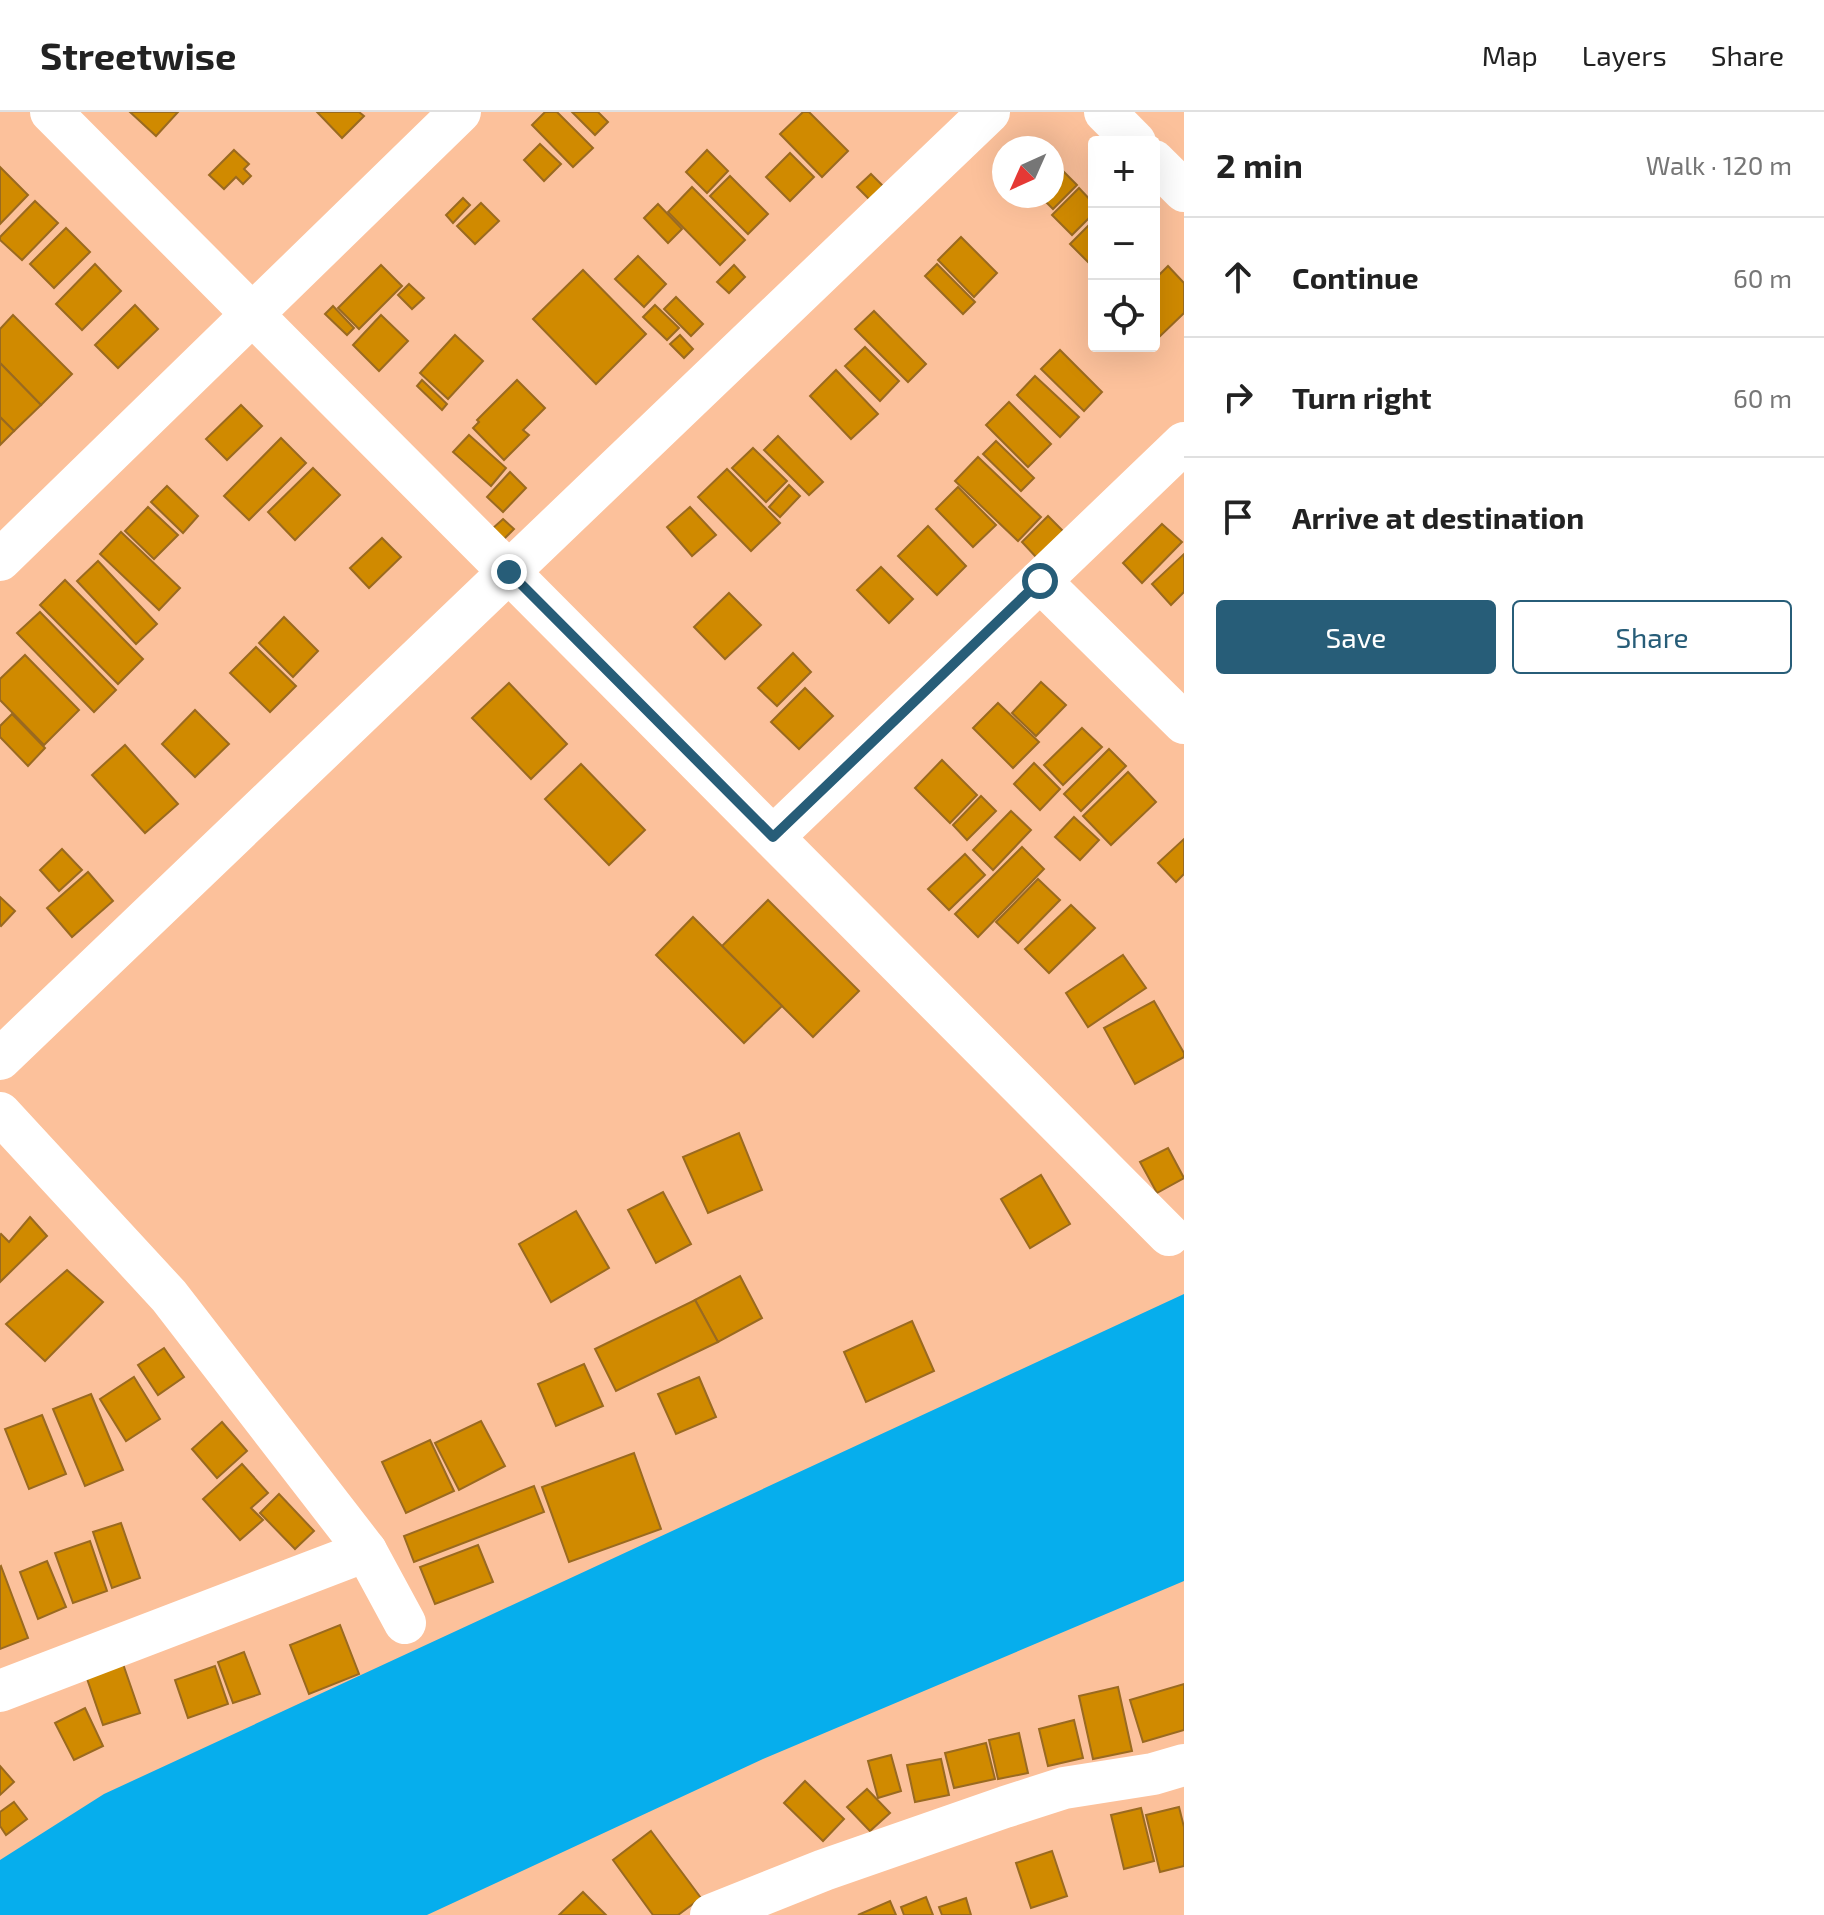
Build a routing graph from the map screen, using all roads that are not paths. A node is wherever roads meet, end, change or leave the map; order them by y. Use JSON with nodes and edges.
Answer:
{"nodes":[{"id":1,"x":51,"y":112,"type":"edge"},
{"id":2,"x":460,"y":112,"type":"edge"},
{"id":3,"x":989,"y":112,"type":"edge"},
{"id":4,"x":1105,"y":112,"type":"edge"},
{"id":5,"x":1129,"y":136,"type":"edge"},
{"id":6,"x":1160,"y":167,"type":"edge"},
{"id":7,"x":1184,"y":191,"type":"edge"},
{"id":8,"x":253,"y":314,"type":"junction"},
{"id":9,"x":1184,"y":443,"type":"edge"},
{"id":10,"x":0,"y":560,"type":"edge"},
{"id":11,"x":509,"y":572,"type":"junction"},
{"id":12,"x":1040,"y":581,"type":"junction"},
{"id":13,"x":1184,"y":723,"type":"edge"},
{"id":14,"x":773,"y":837,"type":"junction"},
{"id":15,"x":0,"y":1059,"type":"edge"},
{"id":16,"x":0,"y":1113,"type":"edge"},
{"id":17,"x":1169,"y":1235,"type":"dead end"},
{"id":18,"x":366,"y":1551,"type":"junction"},
{"id":19,"x":405,"y":1623,"type":"dead end"},
{"id":20,"x":0,"y":1691,"type":"edge"},
{"id":21,"x":1184,"y":1765,"type":"edge"},
{"id":22,"x":711,"y":1915,"type":"edge"}],
"edges":[{"from":1,"to":8,"type":"street"},
{"from":2,"to":8,"type":"street"},
{"from":3,"to":11,"type":"street"},
{"from":4,"to":5,"type":"street"},
{"from":6,"to":7,"type":"street"},
{"from":8,"to":10,"type":"street"},
{"from":8,"to":11,"type":"street"},
{"from":9,"to":12,"type":"street"},
{"from":11,"to":14,"type":"street"},
{"from":11,"to":15,"type":"street"},
{"from":12,"to":13,"type":"street"},
{"from":12,"to":14,"type":"street"},
{"from":14,"to":17,"type":"street"},
{"from":16,"to":18,"type":"street"},
{"from":18,"to":19,"type":"street"},
{"from":18,"to":20,"type":"street"},
{"from":21,"to":22,"type":"street"}]}
